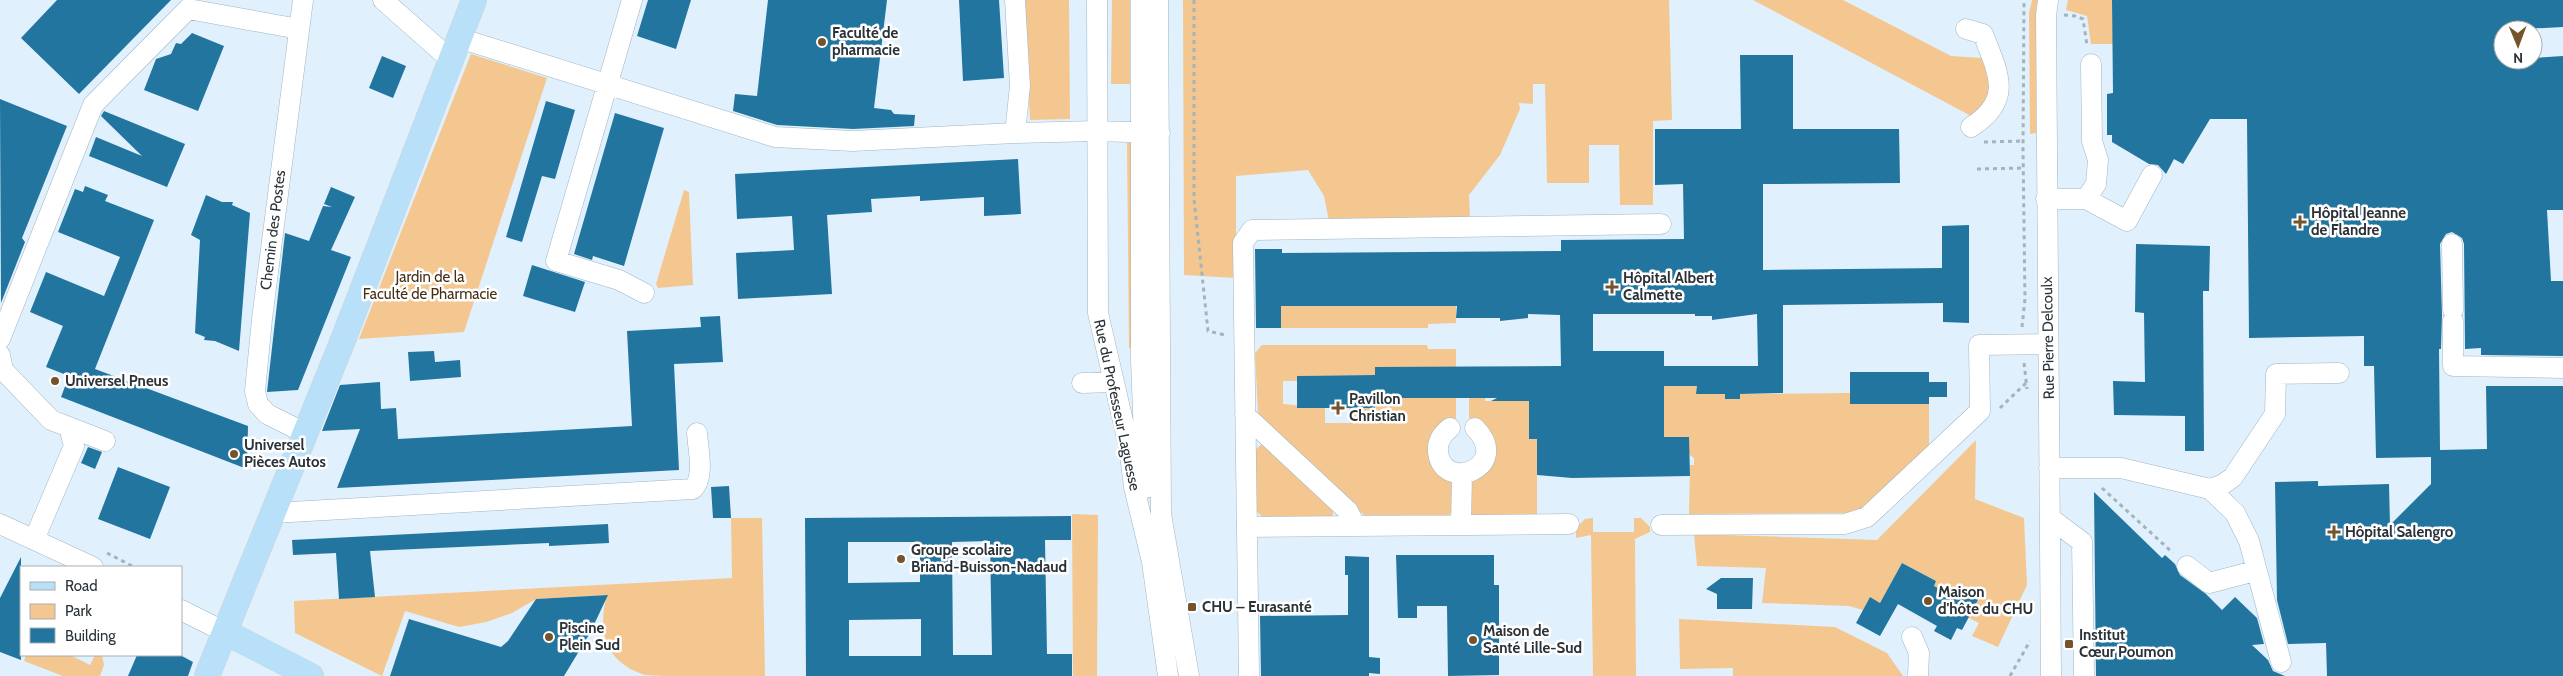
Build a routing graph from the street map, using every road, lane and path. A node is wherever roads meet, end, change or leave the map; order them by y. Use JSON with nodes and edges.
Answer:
{"nodes":[{"id":1,"x":303,"y":0,"type":"edge"},
{"id":2,"x":383,"y":0,"type":"edge"},
{"id":3,"x":474,"y":0,"type":"edge"},
{"id":4,"x":632,"y":0,"type":"edge"},
{"id":5,"x":1015,"y":0,"type":"edge"},
{"id":6,"x":1097,"y":0,"type":"edge"},
{"id":7,"x":1141,"y":0,"type":"edge"},
{"id":8,"x":1158,"y":0,"type":"edge"},
{"id":9,"x":1194,"y":0,"type":"edge"},
{"id":10,"x":2047,"y":8,"type":"edge"},
{"id":11,"x":299,"y":29,"type":"junction"},
{"id":12,"x":1966,"y":29,"type":"dead end"},
{"id":13,"x":2085,"y":39,"type":"dead end"},
{"id":14,"x":455,"y":49,"type":"junction"},
{"id":15,"x":2091,"y":64,"type":"dead end"},
{"id":16,"x":607,"y":85,"type":"junction"},
{"id":17,"x":1971,"y":127,"type":"dead end"},
{"id":18,"x":1097,"y":131,"type":"junction"},
{"id":19,"x":1014,"y":133,"type":"junction"},
{"id":20,"x":1151,"y":133,"type":"junction"},
{"id":21,"x":2023,"y":168,"type":"dead end"},
{"id":22,"x":1977,"y":169,"type":"dead end"},
{"id":23,"x":2152,"y":175,"type":"dead end"},
{"id":24,"x":2046,"y":199,"type":"junction"},
{"id":25,"x":2086,"y":199,"type":"junction"},
{"id":26,"x":1662,"y":224,"type":"dead end"},
{"id":27,"x":2452,"y":244,"type":"dead end"},
{"id":28,"x":644,"y":293,"type":"dead end"},
{"id":29,"x":0,"y":339,"type":"edge"},
{"id":30,"x":1244,"y":339,"type":"junction"},
{"id":31,"x":2047,"y":344,"type":"junction"},
{"id":32,"x":0,"y":355,"type":"edge"},
{"id":33,"x":2563,"y":368,"type":"edge"},
{"id":34,"x":2339,"y":373,"type":"dead end"},
{"id":35,"x":1082,"y":382,"type":"dead end"},
{"id":36,"x":1113,"y":382,"type":"junction"},
{"id":37,"x":2026,"y":383,"type":"dead end"},
{"id":38,"x":1142,"y":391,"type":"junction"},
{"id":39,"x":1994,"y":413,"type":"dead end"},
{"id":40,"x":1245,"y":415,"type":"junction"},
{"id":41,"x":69,"y":427,"type":"junction"},
{"id":42,"x":1450,"y":428,"type":"dead end"},
{"id":43,"x":1475,"y":428,"type":"dead end"},
{"id":44,"x":305,"y":433,"type":"junction"},
{"id":45,"x":697,"y":433,"type":"dead end"},
{"id":46,"x":105,"y":441,"type":"dead end"},
{"id":47,"x":2049,"y":468,"type":"junction"},
{"id":48,"x":1462,"y":474,"type":"junction"},
{"id":49,"x":1160,"y":482,"type":"junction"},
{"id":50,"x":2210,"y":489,"type":"junction"},
{"id":51,"x":2115,"y":501,"type":"dead end"},
{"id":52,"x":273,"y":513,"type":"junction"},
{"id":53,"x":2050,"y":518,"type":"junction"},
{"id":54,"x":0,"y":524,"type":"edge"},
{"id":55,"x":1569,"y":524,"type":"dead end"},
{"id":56,"x":1355,"y":525,"type":"junction"},
{"id":57,"x":1461,"y":525,"type":"junction"},
{"id":58,"x":1661,"y":525,"type":"dead end"},
{"id":59,"x":1247,"y":527,"type":"junction"},
{"id":60,"x":34,"y":540,"type":"junction"},
{"id":61,"x":1152,"y":562,"type":"junction"},
{"id":62,"x":91,"y":566,"type":"edge"},
{"id":63,"x":2187,"y":566,"type":"joint"},
{"id":64,"x":2255,"y":571,"type":"junction"},
{"id":65,"x":182,"y":610,"type":"edge"},
{"id":66,"x":225,"y":632,"type":"junction"},
{"id":67,"x":1912,"y":637,"type":"dead end"},
{"id":68,"x":2281,"y":662,"type":"dead end"},
{"id":69,"x":207,"y":676,"type":"edge"},
{"id":70,"x":311,"y":676,"type":"edge"},
{"id":71,"x":1168,"y":676,"type":"edge"},
{"id":72,"x":1189,"y":676,"type":"edge"},
{"id":73,"x":1249,"y":676,"type":"edge"},
{"id":74,"x":1918,"y":676,"type":"edge"},
{"id":75,"x":2051,"y":676,"type":"edge"},
{"id":76,"x":2084,"y":676,"type":"edge"}],
"edges":[{"from":1,"to":11,"type":"street","name":"Chemin des Postes"},
{"from":2,"to":14,"type":"street"},
{"from":3,"to":14,"type":"main road"},
{"from":4,"to":16,"type":"street"},
{"from":5,"to":19,"type":"street"},
{"from":6,"to":18,"type":"street","name":"Rue du Professeur Laguesse"},
{"from":7,"to":20,"type":"street"},
{"from":8,"to":20,"type":"street","name":"Rue du Professeur Laguesse"},
{"from":9,"to":30,"type":"path"},
{"from":10,"to":13,"type":"path"},
{"from":10,"to":24,"type":"street","name":"Rue Pierre Delcoulx"},
{"from":11,"to":29,"type":"street"},
{"from":11,"to":44,"type":"street","name":"Chemin des Postes"},
{"from":12,"to":17,"type":"street"},
{"from":14,"to":16,"type":"street"},
{"from":14,"to":44,"type":"main road"},
{"from":15,"to":25,"type":"street"},
{"from":16,"to":19,"type":"street"},
{"from":16,"to":28,"type":"street"},
{"from":18,"to":19,"type":"street"},
{"from":18,"to":20,"type":"street"},
{"from":18,"to":36,"type":"street","name":"Rue du Professeur Laguesse"},
{"from":20,"to":38,"type":"street"},
{"from":20,"to":49,"type":"street","name":"Rue du Professeur Laguesse"},
{"from":21,"to":22,"type":"path"},
{"from":23,"to":25,"type":"street"},
{"from":24,"to":25,"type":"street"},
{"from":24,"to":31,"type":"street","name":"Rue Pierre Delcoulx"},
{"from":26,"to":30,"type":"street"},
{"from":27,"to":33,"type":"street"},
{"from":30,"to":40,"type":"street"},
{"from":31,"to":47,"type":"street","name":"Rue Pierre Delcoulx"},
{"from":31,"to":58,"type":"street"},
{"from":32,"to":41,"type":"street"},
{"from":34,"to":50,"type":"street"},
{"from":35,"to":36,"type":"street"},
{"from":36,"to":61,"type":"street","name":"Rue du Professeur Laguesse"},
{"from":37,"to":39,"type":"path"},
{"from":38,"to":49,"type":"street"},
{"from":38,"to":61,"type":"street"},
{"from":40,"to":56,"type":"street"},
{"from":40,"to":59,"type":"street"},
{"from":41,"to":46,"type":"street"},
{"from":41,"to":60,"type":"street"},
{"from":42,"to":48,"type":"street"},
{"from":43,"to":48,"type":"street"},
{"from":44,"to":52,"type":"main road"},
{"from":45,"to":52,"type":"street"},
{"from":47,"to":50,"type":"street"},
{"from":47,"to":53,"type":"street","name":"Rue Pierre Delcoulx"},
{"from":48,"to":57,"type":"street"},
{"from":49,"to":72,"type":"street","name":"Rue du Professeur Laguesse"},
{"from":50,"to":64,"type":"street"},
{"from":51,"to":63,"type":"path"},
{"from":52,"to":66,"type":"main road"},
{"from":53,"to":75,"type":"street","name":"Rue Pierre Delcoulx"},
{"from":53,"to":76,"type":"street"},
{"from":54,"to":60,"type":"street"},
{"from":55,"to":57,"type":"street"},
{"from":56,"to":57,"type":"street"},
{"from":56,"to":59,"type":"street"},
{"from":59,"to":73,"type":"street"},
{"from":60,"to":62,"type":"street"},
{"from":61,"to":71,"type":"street","name":"Rue du Professeur Laguesse"},
{"from":63,"to":64,"type":"street"},
{"from":64,"to":68,"type":"street"},
{"from":65,"to":66,"type":"street"},
{"from":66,"to":69,"type":"main road"},
{"from":66,"to":70,"type":"main road"},
{"from":67,"to":74,"type":"street"}]}
